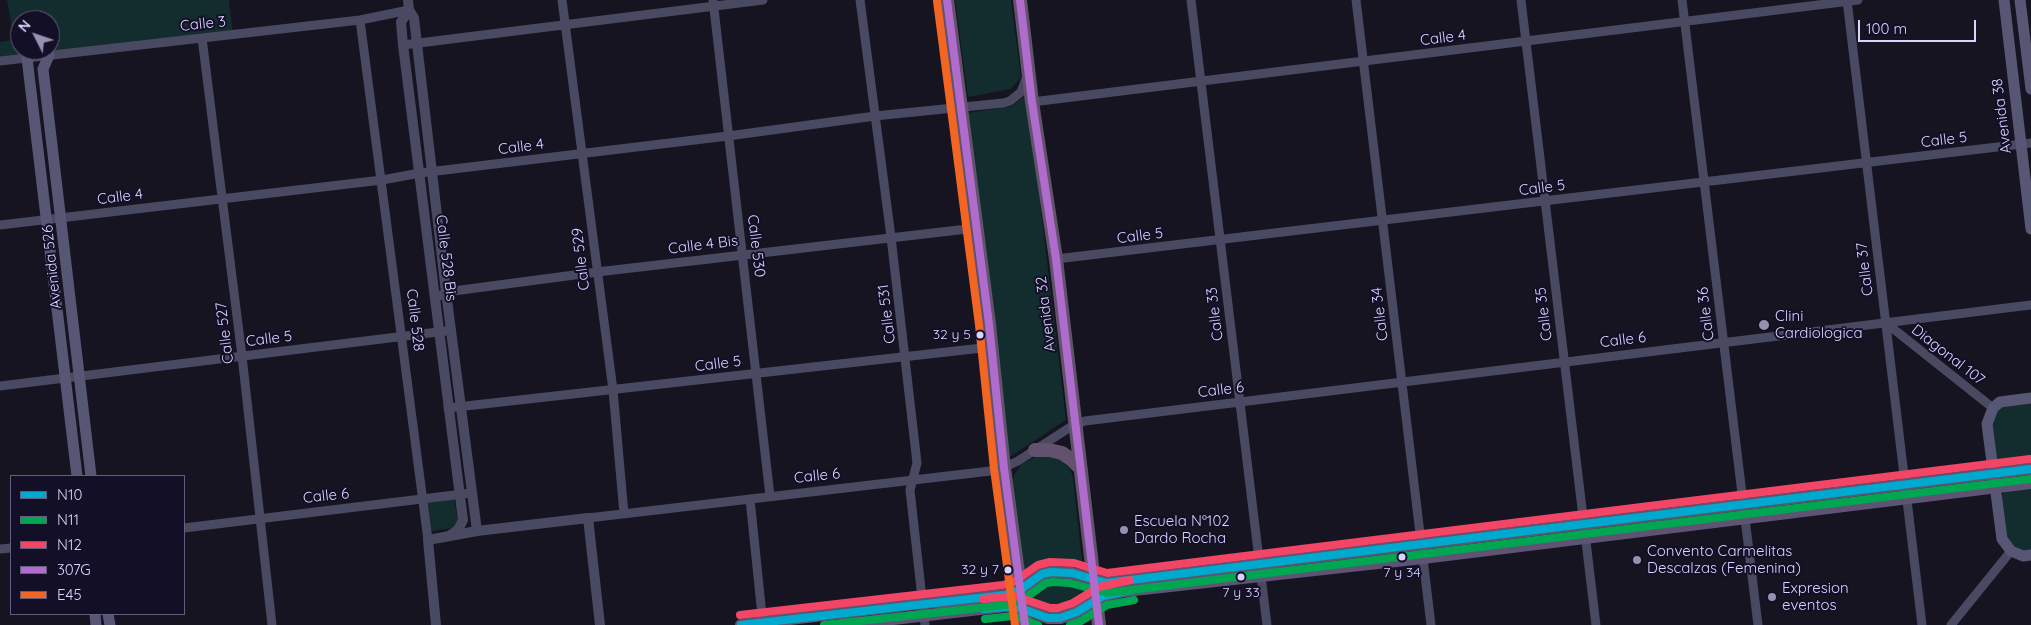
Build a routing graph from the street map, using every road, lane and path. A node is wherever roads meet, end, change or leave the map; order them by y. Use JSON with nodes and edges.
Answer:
{"nodes":[{"id":1,"x":562,"y":0,"type":"edge"},
{"id":2,"x":763,"y":0,"type":"edge"},
{"id":3,"x":860,"y":0,"type":"edge"},
{"id":4,"x":948,"y":0,"type":"edge"},
{"id":5,"x":1020,"y":0,"type":"edge"},
{"id":6,"x":1191,"y":0,"type":"edge"},
{"id":7,"x":1356,"y":0,"type":"edge"},
{"id":8,"x":1521,"y":0,"type":"edge"},
{"id":9,"x":1682,"y":0,"type":"edge"},
{"id":10,"x":1858,"y":0,"type":"edge"},
{"id":11,"x":2004,"y":0,"type":"edge"},
{"id":12,"x":2020,"y":0,"type":"edge"},
{"id":13,"x":1847,"y":1,"type":"edge"},
{"id":14,"x":713,"y":3,"type":"edge"},
{"id":15,"x":409,"y":5,"type":"edge"},
{"id":16,"x":360,"y":20,"type":"junction"},
{"id":17,"x":1684,"y":21,"type":"junction"},
{"id":18,"x":565,"y":24,"type":"junction"},
{"id":19,"x":202,"y":38,"type":"junction"},
{"id":20,"x":1526,"y":41,"type":"junction"},
{"id":21,"x":417,"y":43,"type":"junction"},
{"id":22,"x":403,"y":45,"type":"junction"},
{"id":23,"x":60,"y":54,"type":"edge"},
{"id":24,"x":14,"y":60,"type":"edge"},
{"id":25,"x":27,"y":60,"type":"edge"},
{"id":26,"x":47,"y":60,"type":"edge"},
{"id":27,"x":1363,"y":61,"type":"junction"},
{"id":28,"x":0,"y":62,"type":"edge"},
{"id":29,"x":1028,"y":71,"type":"junction"},
{"id":30,"x":1201,"y":82,"type":"junction"},
{"id":31,"x":2031,"y":88,"type":"edge"},
{"id":32,"x":1032,"y":102,"type":"junction"},
{"id":33,"x":961,"y":107,"type":"junction"},
{"id":34,"x":875,"y":116,"type":"junction"},
{"id":35,"x":728,"y":136,"type":"junction"},
{"id":36,"x":2026,"y":144,"type":"edge"},
{"id":37,"x":583,"y":153,"type":"junction"},
{"id":38,"x":1866,"y":163,"type":"junction"},
{"id":39,"x":432,"y":172,"type":"junction"},
{"id":40,"x":420,"y":173,"type":"junction"},
{"id":41,"x":382,"y":180,"type":"junction"},
{"id":42,"x":1704,"y":182,"type":"junction"},
{"id":43,"x":223,"y":198,"type":"junction"},
{"id":44,"x":1545,"y":201,"type":"junction"},
{"id":45,"x":62,"y":218,"type":"junction"},
{"id":46,"x":47,"y":220,"type":"junction"},
{"id":47,"x":1382,"y":221,"type":"junction"},
{"id":48,"x":0,"y":225,"type":"edge"},
{"id":49,"x":976,"y":228,"type":"junction"},
{"id":50,"x":2031,"y":229,"type":"edge"},
{"id":51,"x":891,"y":238,"type":"junction"},
{"id":52,"x":1220,"y":240,"type":"junction"},
{"id":53,"x":743,"y":254,"type":"junction"},
{"id":54,"x":1056,"y":260,"type":"junction"},
{"id":55,"x":597,"y":272,"type":"junction"},
{"id":56,"x":446,"y":292,"type":"junction"},
{"id":57,"x":436,"y":298,"type":"junction"},
{"id":58,"x":2031,"y":305,"type":"edge"},
{"id":59,"x":1886,"y":323,"type":"junction"},
{"id":60,"x":451,"y":330,"type":"junction"},
{"id":61,"x":440,"y":331,"type":"junction"},
{"id":62,"x":402,"y":336,"type":"junction"},
{"id":63,"x":1724,"y":343,"type":"junction"},
{"id":64,"x":991,"y":347,"type":"junction"},
{"id":65,"x":242,"y":356,"type":"junction"},
{"id":66,"x":906,"y":356,"type":"junction"},
{"id":67,"x":1564,"y":363,"type":"junction"},
{"id":68,"x":758,"y":373,"type":"junction"},
{"id":69,"x":80,"y":376,"type":"junction"},
{"id":70,"x":65,"y":379,"type":"junction"},
{"id":71,"x":1402,"y":383,"type":"junction"},
{"id":72,"x":0,"y":386,"type":"edge"},
{"id":73,"x":613,"y":390,"type":"junction"},
{"id":74,"x":2031,"y":398,"type":"edge"},
{"id":75,"x":1240,"y":403,"type":"junction"},
{"id":76,"x":448,"y":408,"type":"junction"},
{"id":77,"x":461,"y":408,"type":"junction"},
{"id":78,"x":1993,"y":408,"type":"junction"},
{"id":79,"x":1076,"y":424,"type":"junction"},
{"id":80,"x":1035,"y":450,"type":"junction"},
{"id":81,"x":1004,"y":468,"type":"junction"},
{"id":82,"x":1081,"y":469,"type":"junction"},
{"id":83,"x":2031,"y":469,"type":"edge"},
{"id":84,"x":77,"y":475,"type":"edge"},
{"id":85,"x":91,"y":475,"type":"edge"},
{"id":86,"x":1994,"y":480,"type":"junction"},
{"id":87,"x":912,"y":481,"type":"junction"},
{"id":88,"x":2031,"y":483,"type":"edge"},
{"id":89,"x":1905,"y":485,"type":"junction"},
{"id":90,"x":471,"y":494,"type":"junction"},
{"id":91,"x":459,"y":496,"type":"junction"},
{"id":92,"x":770,"y":496,"type":"junction"},
{"id":93,"x":1906,"y":498,"type":"junction"},
{"id":94,"x":750,"y":499,"type":"junction"},
{"id":95,"x":422,"y":501,"type":"junction"},
{"id":96,"x":1744,"y":511,"type":"junction"},
{"id":97,"x":624,"y":514,"type":"junction"},
{"id":98,"x":588,"y":518,"type":"junction"},
{"id":99,"x":260,"y":519,"type":"junction"},
{"id":100,"x":185,"y":528,"type":"edge"},
{"id":101,"x":477,"y":531,"type":"junction"},
{"id":102,"x":1584,"y":531,"type":"junction"},
{"id":103,"x":449,"y":536,"type":"junction"},
{"id":104,"x":428,"y":540,"type":"junction"},
{"id":105,"x":1422,"y":544,"type":"junction"},
{"id":106,"x":2011,"y":551,"type":"junction"},
{"id":107,"x":2031,"y":555,"type":"edge"},
{"id":108,"x":1423,"y":558,"type":"junction"},
{"id":109,"x":1260,"y":570,"type":"junction"},
{"id":110,"x":1094,"y":581,"type":"junction"},
{"id":111,"x":1020,"y":590,"type":"junction"},
{"id":112,"x":1096,"y":600,"type":"junction"},
{"id":113,"x":1022,"y":608,"type":"junction"},
{"id":114,"x":924,"y":614,"type":"edge"},
{"id":115,"x":763,"y":624,"type":"edge"},
{"id":116,"x":272,"y":625,"type":"edge"},
{"id":117,"x":436,"y":625,"type":"edge"},
{"id":118,"x":600,"y":625,"type":"edge"},
{"id":119,"x":741,"y":625,"type":"edge"},
{"id":120,"x":842,"y":625,"type":"edge"},
{"id":121,"x":1024,"y":625,"type":"edge"},
{"id":122,"x":1099,"y":625,"type":"edge"},
{"id":123,"x":1267,"y":625,"type":"edge"},
{"id":124,"x":1431,"y":625,"type":"edge"},
{"id":125,"x":1596,"y":625,"type":"edge"},
{"id":126,"x":1758,"y":625,"type":"edge"},
{"id":127,"x":1922,"y":625,"type":"edge"},
{"id":128,"x":1951,"y":625,"type":"edge"}],
"edges":[{"from":1,"to":18,"type":"street","name":"Calle 529"},
{"from":2,"to":14,"type":"street"},
{"from":3,"to":34,"type":"street","name":"Calle 531"},
{"from":4,"to":33,"type":"highway"},
{"from":5,"to":29,"type":"highway","name":"Avenida 32"},
{"from":6,"to":30,"type":"street","name":"Calle 33"},
{"from":7,"to":27,"type":"street","name":"Calle 34"},
{"from":8,"to":20,"type":"street","name":"Calle 35"},
{"from":9,"to":17,"type":"street","name":"Calle 36"},
{"from":10,"to":13,"type":"street","name":"Calle 4"},
{"from":11,"to":36,"type":"main road","name":"Avenida 38"},
{"from":12,"to":31,"type":"main road"},
{"from":13,"to":17,"type":"street","name":"Calle 4"},
{"from":13,"to":38,"type":"street","name":"Calle 37"},
{"from":14,"to":18,"type":"street"},
{"from":14,"to":35,"type":"street","name":"Calle 530"},
{"from":15,"to":16,"type":"street","name":"Calle 3"},
{"from":15,"to":21,"type":"street","name":"Calle 528 Bis"},
{"from":15,"to":22,"type":"street","name":"Calle 528 Bis"},
{"from":16,"to":19,"type":"street","name":"Calle 3"},
{"from":16,"to":41,"type":"street","name":"Calle 528"},
{"from":17,"to":20,"type":"street","name":"Calle 4"},
{"from":17,"to":42,"type":"street","name":"Calle 36"},
{"from":18,"to":21,"type":"street"},
{"from":18,"to":37,"type":"street","name":"Calle 529"},
{"from":19,"to":23,"type":"street","name":"Calle 3"},
{"from":19,"to":43,"type":"street","name":"Calle 527"},
{"from":20,"to":27,"type":"street","name":"Calle 4"},
{"from":20,"to":44,"type":"street","name":"Calle 35"},
{"from":21,"to":22,"type":"street"},
{"from":21,"to":39,"type":"street","name":"Calle 528 Bis"},
{"from":22,"to":40,"type":"street","name":"Calle 528 Bis"},
{"from":24,"to":28,"type":"street","name":"Calle 3"},
{"from":25,"to":46,"type":"main road","name":"Avenida 526"},
{"from":26,"to":45,"type":"main road","name":"Avenida 526"},
{"from":27,"to":30,"type":"street","name":"Calle 4"},
{"from":27,"to":47,"type":"street","name":"Calle 34"},
{"from":29,"to":32,"type":"highway","name":"Avenida 32"},
{"from":29,"to":33,"type":"street","name":"Calle 4"},
{"from":30,"to":32,"type":"street","name":"Calle 4"},
{"from":30,"to":52,"type":"street","name":"Calle 33"},
{"from":32,"to":54,"type":"highway","name":"Avenida 32"},
{"from":33,"to":34,"type":"street","name":"Calle 4"},
{"from":33,"to":49,"type":"highway"},
{"from":34,"to":35,"type":"street","name":"Calle 4"},
{"from":34,"to":51,"type":"street","name":"Calle 531"},
{"from":35,"to":37,"type":"street","name":"Calle 4"},
{"from":35,"to":53,"type":"street","name":"Calle 530"},
{"from":36,"to":38,"type":"street","name":"Calle 5"},
{"from":36,"to":50,"type":"main road","name":"Avenida 38"},
{"from":37,"to":39,"type":"street","name":"Calle 4"},
{"from":37,"to":55,"type":"street","name":"Calle 529"},
{"from":38,"to":42,"type":"street","name":"Calle 5"},
{"from":38,"to":59,"type":"street","name":"Calle 37"},
{"from":39,"to":40,"type":"street","name":"Calle 4"},
{"from":39,"to":56,"type":"street","name":"Calle 528 Bis"},
{"from":40,"to":41,"type":"street","name":"Calle 4"},
{"from":40,"to":57,"type":"street","name":"Calle 528 Bis"},
{"from":41,"to":43,"type":"street","name":"Calle 4"},
{"from":41,"to":62,"type":"street","name":"Calle 528"},
{"from":42,"to":44,"type":"street","name":"Calle 5"},
{"from":42,"to":63,"type":"street","name":"Calle 36"},
{"from":43,"to":45,"type":"street","name":"Calle 4"},
{"from":43,"to":65,"type":"street","name":"Calle 527"},
{"from":44,"to":47,"type":"street","name":"Calle 5"},
{"from":44,"to":67,"type":"street","name":"Calle 35"},
{"from":45,"to":46,"type":"street","name":"Calle 4"},
{"from":45,"to":69,"type":"main road","name":"Avenida 526"},
{"from":46,"to":48,"type":"street","name":"Calle 4"},
{"from":46,"to":70,"type":"main road","name":"Avenida 526"},
{"from":47,"to":52,"type":"street","name":"Calle 5"},
{"from":47,"to":71,"type":"street","name":"Calle 34"},
{"from":49,"to":51,"type":"street","name":"Calle 4 Bis"},
{"from":49,"to":64,"type":"highway"},
{"from":51,"to":53,"type":"street","name":"Calle 4 Bis"},
{"from":51,"to":66,"type":"street","name":"Calle 531"},
{"from":52,"to":54,"type":"street","name":"Calle 5"},
{"from":52,"to":75,"type":"street","name":"Calle 33"},
{"from":53,"to":55,"type":"street","name":"Calle 4 Bis"},
{"from":53,"to":68,"type":"street","name":"Calle 530"},
{"from":54,"to":79,"type":"highway","name":"Avenida 32"},
{"from":55,"to":56,"type":"street","name":"Calle 4 Bis"},
{"from":55,"to":73,"type":"street","name":"Calle 529"},
{"from":56,"to":57,"type":"street","name":"Calle 4 Bis"},
{"from":56,"to":60,"type":"street","name":"Calle 528 Bis"},
{"from":57,"to":61,"type":"street","name":"Calle 528 Bis"},
{"from":58,"to":59,"type":"street","name":"Calle 6"},
{"from":59,"to":63,"type":"street","name":"Calle 6"},
{"from":59,"to":78,"type":"street","name":"Diagonal 107"},
{"from":59,"to":89,"type":"street","name":"Calle 37"},
{"from":60,"to":61,"type":"street","name":"Calle 5"},
{"from":60,"to":77,"type":"street","name":"Calle 528 Bis"},
{"from":61,"to":62,"type":"street","name":"Calle 5"},
{"from":61,"to":76,"type":"street","name":"Calle 528 Bis"},
{"from":62,"to":65,"type":"street","name":"Calle 5"},
{"from":62,"to":95,"type":"street","name":"Calle 528"},
{"from":63,"to":67,"type":"street","name":"Calle 6"},
{"from":63,"to":96,"type":"street","name":"Calle 36"},
{"from":64,"to":66,"type":"street","name":"Calle 5"},
{"from":64,"to":81,"type":"highway"},
{"from":65,"to":69,"type":"street","name":"Calle 5"},
{"from":65,"to":99,"type":"street","name":"Calle 527"},
{"from":66,"to":68,"type":"street","name":"Calle 5"},
{"from":66,"to":87,"type":"street","name":"Calle 531"},
{"from":67,"to":71,"type":"street","name":"Calle 6"},
{"from":67,"to":102,"type":"street","name":"Calle 35"},
{"from":68,"to":73,"type":"street","name":"Calle 5"},
{"from":68,"to":92,"type":"street","name":"Calle 530"},
{"from":69,"to":70,"type":"street","name":"Calle 5"},
{"from":69,"to":85,"type":"main road","name":"Avenida 526"},
{"from":70,"to":72,"type":"street","name":"Calle 5"},
{"from":70,"to":84,"type":"main road","name":"Avenida 526"},
{"from":71,"to":75,"type":"street","name":"Calle 6"},
{"from":71,"to":105,"type":"street","name":"Calle 34"},
{"from":73,"to":77,"type":"street","name":"Calle 5"},
{"from":73,"to":97,"type":"street","name":"Calle 529"},
{"from":74,"to":78,"type":"main road"},
{"from":75,"to":79,"type":"street","name":"Calle 6"},
{"from":75,"to":109,"type":"street","name":"Calle 33"},
{"from":76,"to":77,"type":"street","name":"Calle 5"},
{"from":76,"to":91,"type":"street","name":"Calle 528 Bis"},
{"from":77,"to":90,"type":"street","name":"Calle 528 Bis"},
{"from":78,"to":86,"type":"main road"},
{"from":79,"to":80,"type":"street","name":"Calle 6"},
{"from":79,"to":82,"type":"highway","name":"Avenida 32"},
{"from":80,"to":81,"type":"street","name":"Calle 6"},
{"from":80,"to":82,"type":"highway"},
{"from":81,"to":87,"type":"street","name":"Calle 6"},
{"from":81,"to":111,"type":"highway"},
{"from":82,"to":110,"type":"highway","name":"Avenida 32"},
{"from":83,"to":86,"type":"main road"},
{"from":86,"to":88,"type":"main road"},
{"from":86,"to":89,"type":"main road"},
{"from":86,"to":93,"type":"main road"},
{"from":86,"to":106,"type":"main road"},
{"from":87,"to":92,"type":"street","name":"Calle 6"},
{"from":87,"to":114,"type":"street","name":"Calle 531"},
{"from":89,"to":93,"type":"street","name":"Calle 37"},
{"from":89,"to":96,"type":"main road"},
{"from":90,"to":91,"type":"street","name":"Calle 6"},
{"from":90,"to":101,"type":"street","name":"Calle 528 Bis"},
{"from":91,"to":95,"type":"street","name":"Calle 6"},
{"from":91,"to":103,"type":"street","name":"Calle 528 Bis"},
{"from":92,"to":94,"type":"street","name":"Calle 6"},
{"from":93,"to":96,"type":"main road"},
{"from":93,"to":127,"type":"street","name":"Calle 37"},
{"from":94,"to":97,"type":"street","name":"Calle 6"},
{"from":94,"to":115,"type":"street"},
{"from":95,"to":99,"type":"street","name":"Calle 6"},
{"from":95,"to":104,"type":"street","name":"Calle 528"},
{"from":96,"to":102,"type":"main road"},
{"from":96,"to":126,"type":"street","name":"Calle 36"},
{"from":97,"to":98,"type":"street","name":"Calle 6"},
{"from":98,"to":101,"type":"street","name":"Calle 6"},
{"from":98,"to":118,"type":"street"},
{"from":99,"to":100,"type":"street","name":"Calle 6"},
{"from":99,"to":116,"type":"street","name":"Calle 527"},
{"from":101,"to":103,"type":"street","name":"Calle 6"},
{"from":102,"to":105,"type":"main road"},
{"from":102,"to":108,"type":"main road"},
{"from":102,"to":125,"type":"street","name":"Calle 35"},
{"from":103,"to":104,"type":"street","name":"Calle 6"},
{"from":104,"to":117,"type":"street","name":"Calle 528"},
{"from":105,"to":108,"type":"street","name":"Calle 34"},
{"from":105,"to":109,"type":"main road"},
{"from":106,"to":107,"type":"main road"},
{"from":106,"to":128,"type":"street"},
{"from":108,"to":109,"type":"main road"},
{"from":108,"to":124,"type":"street","name":"Calle 34"},
{"from":109,"to":110,"type":"main road"},
{"from":109,"to":112,"type":"main road"},
{"from":109,"to":123,"type":"street","name":"Calle 33"},
{"from":110,"to":111,"type":"main road"},
{"from":110,"to":112,"type":"highway","name":"Avenida 32"},
{"from":111,"to":113,"type":"highway"},
{"from":111,"to":114,"type":"main road"},
{"from":112,"to":113,"type":"main road"},
{"from":112,"to":122,"type":"highway","name":"Avenida 32"},
{"from":113,"to":114,"type":"main road"},
{"from":113,"to":121,"type":"highway"},
{"from":114,"to":115,"type":"main road"},
{"from":114,"to":120,"type":"main road"},
{"from":115,"to":119,"type":"main road"}]}
